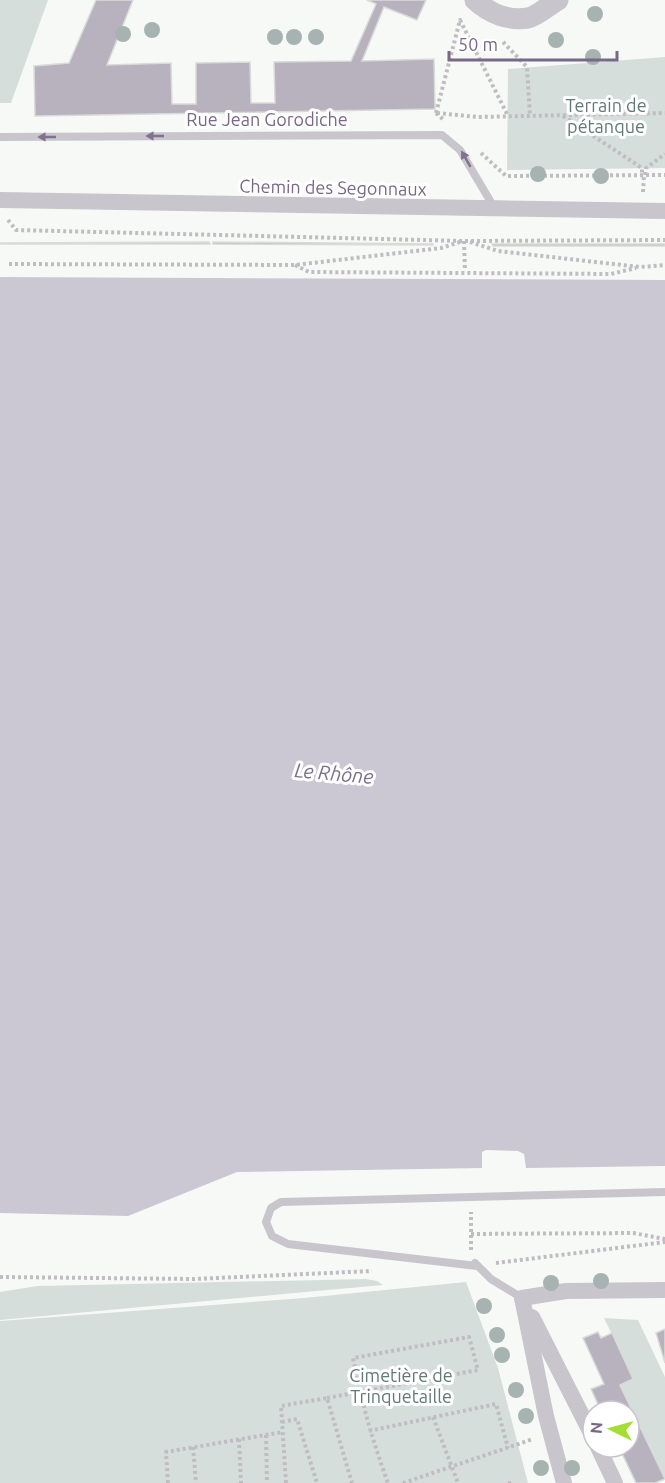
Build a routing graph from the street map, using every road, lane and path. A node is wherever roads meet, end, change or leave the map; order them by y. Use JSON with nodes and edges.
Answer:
{"nodes":[{"id":1,"x":475,"y":0,"type":"edge"},
{"id":2,"x":558,"y":0,"type":"edge"},
{"id":3,"x":503,"y":42,"type":"dead end"},
{"id":4,"x":436,"y":113,"type":"junction"},
{"id":5,"x":665,"y":113,"type":"edge"},
{"id":6,"x":562,"y":115,"type":"junction"},
{"id":7,"x":508,"y":116,"type":"junction"},
{"id":8,"x":530,"y":116,"type":"junction"},
{"id":9,"x":452,"y":127,"type":"dead end"},
{"id":10,"x":0,"y":137,"type":"edge"},
{"id":11,"x":476,"y":149,"type":"dead end"},
{"id":12,"x":665,"y":154,"type":"edge"},
{"id":13,"x":643,"y":175,"type":"junction"},
{"id":14,"x":665,"y":176,"type":"edge"},
{"id":15,"x":2,"y":208,"type":"edge"},
{"id":16,"x":495,"y":209,"type":"junction"},
{"id":17,"x":665,"y":211,"type":"edge"},
{"id":18,"x":665,"y":240,"type":"edge"},
{"id":19,"x":464,"y":241,"type":"junction"},
{"id":20,"x":9,"y":264,"type":"dead end"},
{"id":21,"x":295,"y":265,"type":"junction"},
{"id":22,"x":665,"y":266,"type":"edge"},
{"id":23,"x":640,"y":267,"type":"junction"},
{"id":24,"x":465,"y":271,"type":"junction"},
{"id":25,"x":665,"y":1192,"type":"edge"},
{"id":26,"x":471,"y":1199,"type":"junction"},
{"id":27,"x":665,"y":1240,"type":"edge"},
{"id":28,"x":474,"y":1262,"type":"junction"},
{"id":29,"x":381,"y":1270,"type":"dead end"},
{"id":30,"x":1,"y":1278,"type":"edge"},
{"id":31,"x":665,"y":1290,"type":"edge"},
{"id":32,"x":522,"y":1298,"type":"junction"},
{"id":33,"x":359,"y":1392,"type":"junction"},
{"id":34,"x":327,"y":1398,"type":"junction"},
{"id":35,"x":581,"y":1414,"type":"edge"},
{"id":36,"x":433,"y":1417,"type":"junction"},
{"id":37,"x":282,"y":1422,"type":"junction"},
{"id":38,"x":369,"y":1431,"type":"junction"},
{"id":39,"x":283,"y":1432,"type":"junction"},
{"id":40,"x":551,"y":1432,"type":"junction"},
{"id":41,"x":266,"y":1435,"type":"junction"},
{"id":42,"x":239,"y":1439,"type":"junction"},
{"id":43,"x":193,"y":1447,"type":"junction"},
{"id":44,"x":508,"y":1448,"type":"junction"},
{"id":45,"x":604,"y":1459,"type":"edge"},
{"id":46,"x":452,"y":1467,"type":"junction"},
{"id":47,"x":168,"y":1483,"type":"edge"},
{"id":48,"x":196,"y":1483,"type":"edge"},
{"id":49,"x":241,"y":1483,"type":"edge"},
{"id":50,"x":267,"y":1483,"type":"edge"},
{"id":51,"x":286,"y":1483,"type":"edge"},
{"id":52,"x":317,"y":1483,"type":"edge"},
{"id":53,"x":352,"y":1483,"type":"edge"},
{"id":54,"x":388,"y":1483,"type":"edge"},
{"id":55,"x":404,"y":1483,"type":"edge"},
{"id":56,"x":458,"y":1483,"type":"edge"},
{"id":57,"x":564,"y":1483,"type":"edge"},
{"id":58,"x":615,"y":1483,"type":"edge"}],
"edges":[{"from":1,"to":2,"type":"street"},
{"from":3,"to":8,"type":"path"},
{"from":4,"to":7,"type":"path"},
{"from":4,"to":7,"type":"path"},
{"from":4,"to":9,"type":"path"},
{"from":5,"to":6,"type":"path"},
{"from":6,"to":8,"type":"path"},
{"from":6,"to":13,"type":"path"},
{"from":7,"to":8,"type":"path"},
{"from":16,"to":10,"type":"lane","name":"Rue Jean Gorodiche","one_way":true},
{"from":11,"to":13,"type":"path"},
{"from":12,"to":13,"type":"path"},
{"from":13,"to":14,"type":"path"},
{"from":15,"to":16,"type":"street","name":"Chemin des Segonnaux"},
{"from":15,"to":19,"type":"path"},
{"from":16,"to":17,"type":"street","name":"Chemin des Segonnaux"},
{"from":18,"to":19,"type":"path"},
{"from":19,"to":21,"type":"path"},
{"from":19,"to":23,"type":"path"},
{"from":19,"to":24,"type":"path"},
{"from":20,"to":21,"type":"path"},
{"from":21,"to":24,"type":"path"},
{"from":22,"to":23,"type":"path"},
{"from":23,"to":24,"type":"path"},
{"from":25,"to":26,"type":"lane"},
{"from":26,"to":27,"type":"path"},
{"from":26,"to":28,"type":"lane"},
{"from":27,"to":28,"type":"path"},
{"from":28,"to":32,"type":"lane"},
{"from":29,"to":30,"type":"path"},
{"from":31,"to":32,"type":"street"},
{"from":32,"to":35,"type":"street"},
{"from":32,"to":40,"type":"street"},
{"from":33,"to":33,"type":"path"},
{"from":33,"to":34,"type":"path"},
{"from":33,"to":38,"type":"path"},
{"from":34,"to":37,"type":"path"},
{"from":34,"to":53,"type":"path"},
{"from":36,"to":38,"type":"path"},
{"from":36,"to":44,"type":"path"},
{"from":36,"to":46,"type":"path"},
{"from":37,"to":39,"type":"path"},
{"from":37,"to":52,"type":"path"},
{"from":38,"to":54,"type":"path"},
{"from":39,"to":41,"type":"path"},
{"from":39,"to":51,"type":"path"},
{"from":40,"to":44,"type":"path"},
{"from":40,"to":57,"type":"street"},
{"from":41,"to":42,"type":"path"},
{"from":41,"to":50,"type":"path"},
{"from":42,"to":43,"type":"path"},
{"from":42,"to":49,"type":"path"},
{"from":43,"to":47,"type":"path"},
{"from":43,"to":48,"type":"path"},
{"from":44,"to":46,"type":"path"},
{"from":45,"to":58,"type":"street"},
{"from":46,"to":55,"type":"path"},
{"from":46,"to":56,"type":"path"}]}
